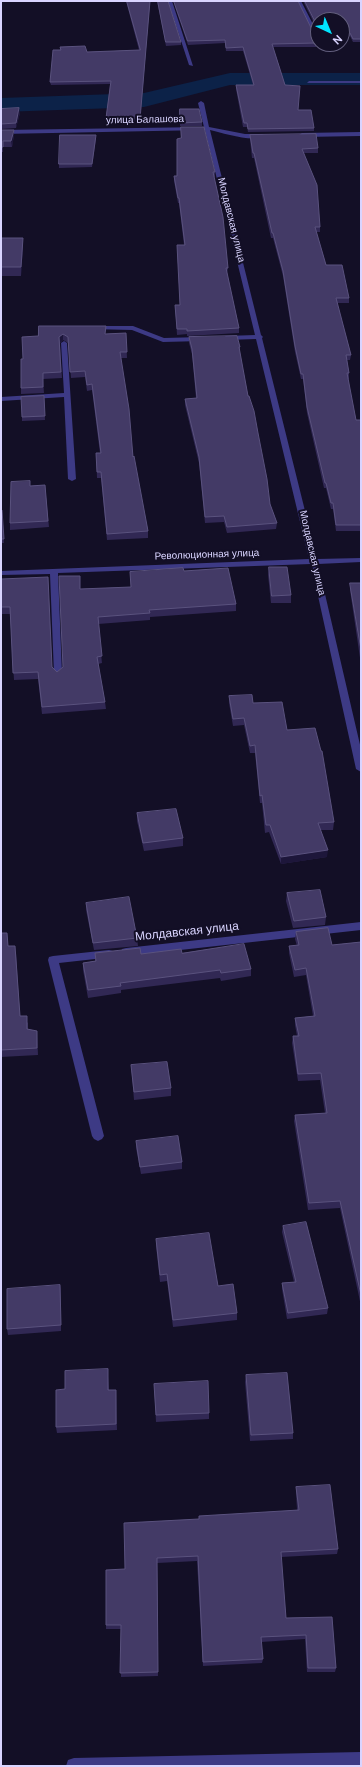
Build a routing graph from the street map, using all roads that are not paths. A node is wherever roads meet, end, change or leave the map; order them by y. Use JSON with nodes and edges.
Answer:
{"nodes":[{"id":1,"x":170,"y":1,"type":"edge"},
{"id":2,"x":299,"y":1,"type":"edge"},
{"id":3,"x":310,"y":22,"type":"edge"},
{"id":4,"x":191,"y":66,"type":"dead end"},
{"id":5,"x":309,"y":82,"type":"dead end"},
{"id":6,"x":361,"y":82,"type":"edge"},
{"id":7,"x":202,"y":103,"type":"dead end"},
{"id":8,"x":209,"y":128,"type":"junction"},
{"id":9,"x":1,"y":132,"type":"edge"},
{"id":10,"x":361,"y":134,"type":"edge"},
{"id":11,"x":299,"y":135,"type":"edge"},
{"id":12,"x":268,"y":136,"type":"edge"},
{"id":13,"x":81,"y":328,"type":"edge"},
{"id":14,"x":260,"y":337,"type":"junction"},
{"id":15,"x":208,"y":339,"type":"edge"},
{"id":16,"x":215,"y":339,"type":"edge"},
{"id":17,"x":64,"y":343,"type":"edge"},
{"id":18,"x":67,"y":395,"type":"junction"},
{"id":19,"x":1,"y":399,"type":"edge"},
{"id":20,"x":72,"y":479,"type":"dead end"},
{"id":21,"x":361,"y":560,"type":"edge"},
{"id":22,"x":314,"y":562,"type":"junction"},
{"id":23,"x":54,"y":571,"type":"junction"},
{"id":24,"x":1,"y":572,"type":"edge"},
{"id":25,"x":58,"y":674,"type":"edge"},
{"id":26,"x":361,"y":769,"type":"edge"},
{"id":27,"x":361,"y":926,"type":"edge"},
{"id":28,"x":98,"y":1136,"type":"dead end"},
{"id":29,"x":361,"y":1760,"type":"edge"},
{"id":30,"x":74,"y":1766,"type":"edge"}],
"edges":[{"from":1,"to":4,"type":"street"},
{"from":2,"to":3,"type":"street"},
{"from":5,"to":6,"type":"street"},
{"from":7,"to":8,"type":"street","name":"Молдавская улица"},
{"from":8,"to":9,"type":"street","name":"улица Балашова"},
{"from":8,"to":12,"type":"street","name":"улица Балашова"},
{"from":8,"to":14,"type":"street","name":"Молдавская улица"},
{"from":10,"to":11,"type":"street"},
{"from":13,"to":15,"type":"street"},
{"from":14,"to":16,"type":"street"},
{"from":14,"to":22,"type":"street","name":"Молдавская улица"},
{"from":17,"to":18,"type":"street"},
{"from":18,"to":19,"type":"street"},
{"from":18,"to":20,"type":"street"},
{"from":21,"to":22,"type":"street","name":"Революционная улица"},
{"from":22,"to":23,"type":"street","name":"Революционная улица"},
{"from":22,"to":26,"type":"street","name":"Молдавская улица"},
{"from":23,"to":24,"type":"street","name":"Революционная улица"},
{"from":23,"to":25,"type":"street"},
{"from":27,"to":28,"type":"street","name":"Молдавская улица"},
{"from":29,"to":30,"type":"street"}]}
